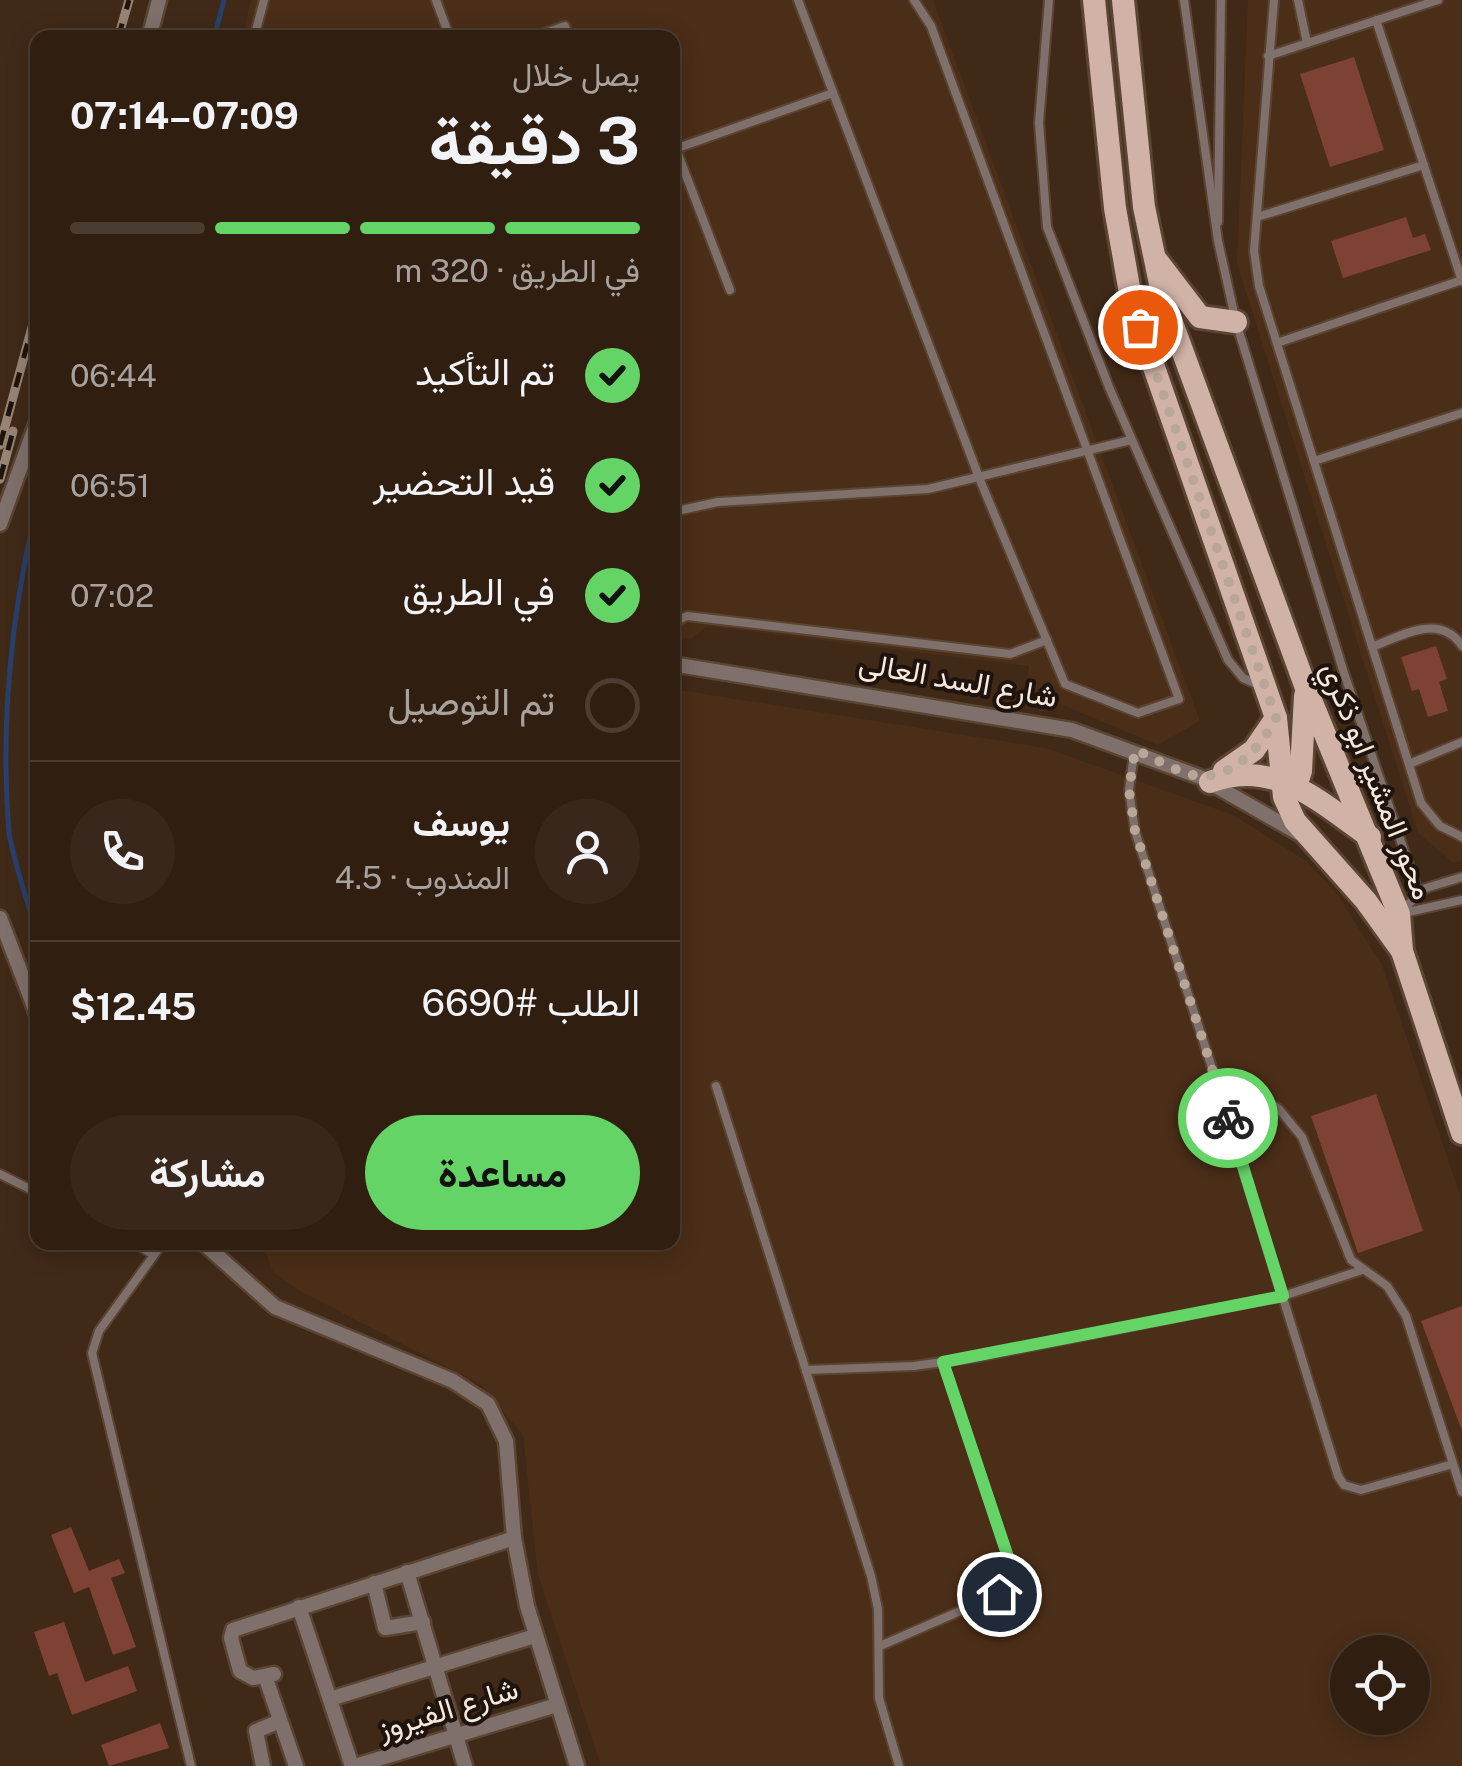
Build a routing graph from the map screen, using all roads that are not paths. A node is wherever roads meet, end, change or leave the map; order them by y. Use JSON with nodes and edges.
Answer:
{"nodes":[{"id":1,"x":159,"y":0,"type":"edge"},
{"id":2,"x":264,"y":0,"type":"edge"},
{"id":3,"x":436,"y":0,"type":"edge"},
{"id":4,"x":798,"y":0,"type":"edge"},
{"id":5,"x":914,"y":0,"type":"edge"},
{"id":6,"x":1049,"y":0,"type":"edge"},
{"id":7,"x":1094,"y":0,"type":"edge"},
{"id":8,"x":1123,"y":0,"type":"edge"},
{"id":9,"x":1184,"y":0,"type":"edge"},
{"id":10,"x":1221,"y":0,"type":"edge"},
{"id":11,"x":1274,"y":0,"type":"edge"},
{"id":12,"x":1298,"y":0,"type":"edge"},
{"id":13,"x":1438,"y":0,"type":"edge"},
{"id":14,"x":1376,"y":20,"type":"junction"},
{"id":15,"x":151,"y":30,"type":"edge"},
{"id":16,"x":256,"y":30,"type":"edge"},
{"id":17,"x":447,"y":30,"type":"edge"},
{"id":18,"x":1307,"y":43,"type":"junction"},
{"id":19,"x":1268,"y":56,"type":"junction"},
{"id":20,"x":834,"y":93,"type":"junction"},
{"id":21,"x":680,"y":148,"type":"edge"},
{"id":22,"x":680,"y":165,"type":"edge"},
{"id":23,"x":1424,"y":165,"type":"junction"},
{"id":24,"x":1256,"y":217,"type":"junction"},
{"id":25,"x":1218,"y":241,"type":"junction"},
{"id":26,"x":1152,"y":253,"type":"junction"},
{"id":27,"x":1462,"y":280,"type":"edge"},
{"id":28,"x":730,"y":290,"type":"dead end"},
{"id":29,"x":1236,"y":322,"type":"junction"},
{"id":30,"x":1277,"y":343,"type":"junction"},
{"id":31,"x":1462,"y":413,"type":"edge"},
{"id":32,"x":1131,"y":440,"type":"junction"},
{"id":33,"x":30,"y":444,"type":"edge"},
{"id":34,"x":1088,"y":452,"type":"junction"},
{"id":35,"x":1314,"y":462,"type":"junction"},
{"id":36,"x":980,"y":480,"type":"junction"},
{"id":37,"x":680,"y":510,"type":"edge"},
{"id":38,"x":0,"y":524,"type":"edge"},
{"id":39,"x":680,"y":620,"type":"edge"},
{"id":40,"x":1047,"y":640,"type":"junction"},
{"id":41,"x":1462,"y":646,"type":"edge"},
{"id":42,"x":1372,"y":647,"type":"junction"},
{"id":43,"x":680,"y":665,"type":"edge"},
{"id":44,"x":1266,"y":688,"type":"junction"},
{"id":45,"x":1306,"y":688,"type":"junction"},
{"id":46,"x":1276,"y":718,"type":"junction"},
{"id":47,"x":1462,"y":742,"type":"edge"},
{"id":48,"x":1135,"y":750,"type":"junction"},
{"id":49,"x":1408,"y":764,"type":"junction"},
{"id":50,"x":1212,"y":783,"type":"junction"},
{"id":51,"x":1287,"y":787,"type":"junction"},
{"id":52,"x":1370,"y":837,"type":"junction"},
{"id":53,"x":1462,"y":837,"type":"edge"},
{"id":54,"x":1314,"y":842,"type":"junction"},
{"id":55,"x":1462,"y":876,"type":"edge"},
{"id":56,"x":1418,"y":892,"type":"junction"},
{"id":57,"x":1462,"y":900,"type":"edge"},
{"id":58,"x":1399,"y":914,"type":"junction"},
{"id":59,"x":0,"y":918,"type":"edge"},
{"id":60,"x":1402,"y":951,"type":"junction"},
{"id":61,"x":30,"y":996,"type":"edge"},
{"id":62,"x":1215,"y":1077,"type":"junction"},
{"id":63,"x":716,"y":1086,"type":"dead end"},
{"id":64,"x":1462,"y":1134,"type":"edge"},
{"id":65,"x":0,"y":1174,"type":"edge"},
{"id":66,"x":30,"y":1189,"type":"edge"},
{"id":67,"x":147,"y":1250,"type":"edge"},
{"id":68,"x":157,"y":1250,"type":"edge"},
{"id":69,"x":211,"y":1250,"type":"edge"},
{"id":70,"x":154,"y":1254,"type":"junction"},
{"id":71,"x":1362,"y":1270,"type":"junction"},
{"id":72,"x":1283,"y":1296,"type":"junction"},
{"id":73,"x":943,"y":1362,"type":"junction"},
{"id":74,"x":806,"y":1370,"type":"junction"},
{"id":75,"x":1452,"y":1464,"type":"junction"},
{"id":76,"x":1462,"y":1492,"type":"edge"},
{"id":77,"x":514,"y":1538,"type":"junction"},
{"id":78,"x":407,"y":1572,"type":"junction"},
{"id":79,"x":374,"y":1583,"type":"junction"},
{"id":80,"x":299,"y":1607,"type":"junction"},
{"id":81,"x":422,"y":1622,"type":"junction"},
{"id":82,"x":535,"y":1636,"type":"junction"},
{"id":83,"x":880,"y":1646,"type":"junction"},
{"id":84,"x":436,"y":1666,"type":"junction"},
{"id":85,"x":330,"y":1699,"type":"junction"},
{"id":86,"x":557,"y":1705,"type":"junction"},
{"id":87,"x":280,"y":1721,"type":"junction"},
{"id":88,"x":456,"y":1735,"type":"junction"},
{"id":89,"x":190,"y":1766,"type":"edge"},
{"id":90,"x":263,"y":1766,"type":"edge"},
{"id":91,"x":296,"y":1766,"type":"edge"},
{"id":92,"x":354,"y":1766,"type":"edge"},
{"id":93,"x":465,"y":1766,"type":"edge"},
{"id":94,"x":577,"y":1766,"type":"edge"},
{"id":95,"x":899,"y":1766,"type":"edge"}],
"edges":[{"from":1,"to":15,"type":"street"},
{"from":2,"to":16,"type":"lane"},
{"from":3,"to":17,"type":"lane"},
{"from":4,"to":20,"type":"lane"},
{"from":5,"to":34,"type":"lane"},
{"from":6,"to":32,"type":"lane"},
{"from":7,"to":44,"type":"main road","name":"محور المشير ابو ذكري"},
{"from":8,"to":26,"type":"main road","name":"محور المشير ابو ذكري"},
{"from":9,"to":25,"type":"lane"},
{"from":10,"to":25,"type":"lane"},
{"from":11,"to":19,"type":"lane"},
{"from":12,"to":18,"type":"lane"},
{"from":13,"to":14,"type":"lane"},
{"from":14,"to":18,"type":"lane"},
{"from":14,"to":23,"type":"lane"},
{"from":18,"to":19,"type":"lane"},
{"from":19,"to":24,"type":"lane"},
{"from":20,"to":21,"type":"lane"},
{"from":20,"to":36,"type":"lane"},
{"from":22,"to":28,"type":"lane"},
{"from":23,"to":24,"type":"lane"},
{"from":23,"to":27,"type":"lane"},
{"from":24,"to":30,"type":"lane"},
{"from":25,"to":29,"type":"lane"},
{"from":26,"to":29,"type":"main road"},
{"from":26,"to":45,"type":"main road","name":"محور المشير ابو ذكري"},
{"from":27,"to":30,"type":"lane"},
{"from":29,"to":56,"type":"lane"},
{"from":30,"to":35,"type":"lane"},
{"from":31,"to":35,"type":"lane"},
{"from":32,"to":34,"type":"lane"},
{"from":32,"to":44,"type":"lane"},
{"from":33,"to":38,"type":"street"},
{"from":34,"to":36,"type":"lane"},
{"from":34,"to":40,"type":"lane"},
{"from":35,"to":42,"type":"lane"},
{"from":36,"to":37,"type":"lane"},
{"from":36,"to":40,"type":"lane"},
{"from":39,"to":40,"type":"lane"},
{"from":41,"to":42,"type":"lane"},
{"from":42,"to":49,"type":"lane"},
{"from":43,"to":48,"type":"street","name":"شارع السد العالى"},
{"from":44,"to":46,"type":"main road","name":"محور المشير ابو ذكري"},
{"from":45,"to":51,"type":"main road"},
{"from":45,"to":52,"type":"main road","name":"محور المشير ابو ذكري"},
{"from":46,"to":50,"type":"main road"},
{"from":46,"to":51,"type":"main road","name":"محور المشير ابو ذكري"},
{"from":47,"to":49,"type":"lane"},
{"from":48,"to":50,"type":"street","name":"شارع السد العالى"},
{"from":48,"to":62,"type":"lane"},
{"from":49,"to":53,"type":"lane"},
{"from":50,"to":51,"type":"main road"},
{"from":50,"to":54,"type":"street","name":"شارع السد العالى"},
{"from":51,"to":52,"type":"main road"},
{"from":51,"to":54,"type":"main road","name":"محور المشير ابو ذكري"},
{"from":52,"to":58,"type":"main road","name":"محور المشير ابو ذكري"},
{"from":54,"to":60,"type":"main road","name":"محور المشير ابو ذكري"},
{"from":55,"to":56,"type":"lane"},
{"from":56,"to":58,"type":"lane"},
{"from":57,"to":58,"type":"lane"},
{"from":58,"to":60,"type":"main road","name":"محور المشير ابو ذكري"},
{"from":59,"to":61,"type":"street"},
{"from":60,"to":64,"type":"main road"},
{"from":62,"to":71,"type":"lane"},
{"from":62,"to":72,"type":"lane"},
{"from":63,"to":74,"type":"lane"},
{"from":65,"to":66,"type":"lane"},
{"from":67,"to":70,"type":"lane"},
{"from":68,"to":70,"type":"lane"},
{"from":69,"to":77,"type":"street"},
{"from":70,"to":89,"type":"lane"},
{"from":71,"to":72,"type":"lane"},
{"from":71,"to":75,"type":"lane"},
{"from":72,"to":73,"type":"lane"},
{"from":72,"to":75,"type":"lane"},
{"from":73,"to":74,"type":"lane"},
{"from":73,"to":83,"type":"lane"},
{"from":74,"to":83,"type":"lane"},
{"from":75,"to":76,"type":"lane"},
{"from":77,"to":78,"type":"street"},
{"from":77,"to":82,"type":"street"},
{"from":78,"to":79,"type":"street"},
{"from":78,"to":81,"type":"street"},
{"from":79,"to":80,"type":"street"},
{"from":79,"to":81,"type":"street"},
{"from":80,"to":85,"type":"street"},
{"from":80,"to":87,"type":"street"},
{"from":81,"to":84,"type":"street"},
{"from":82,"to":84,"type":"street"},
{"from":82,"to":86,"type":"street"},
{"from":83,"to":95,"type":"lane"},
{"from":84,"to":85,"type":"street"},
{"from":84,"to":88,"type":"street"},
{"from":85,"to":92,"type":"street"},
{"from":86,"to":88,"type":"street","name":"شارع الفيروز"},
{"from":86,"to":94,"type":"street"},
{"from":87,"to":90,"type":"street"},
{"from":87,"to":91,"type":"street"},
{"from":88,"to":92,"type":"street","name":"شارع الفيروز"},
{"from":88,"to":93,"type":"street"}]}
